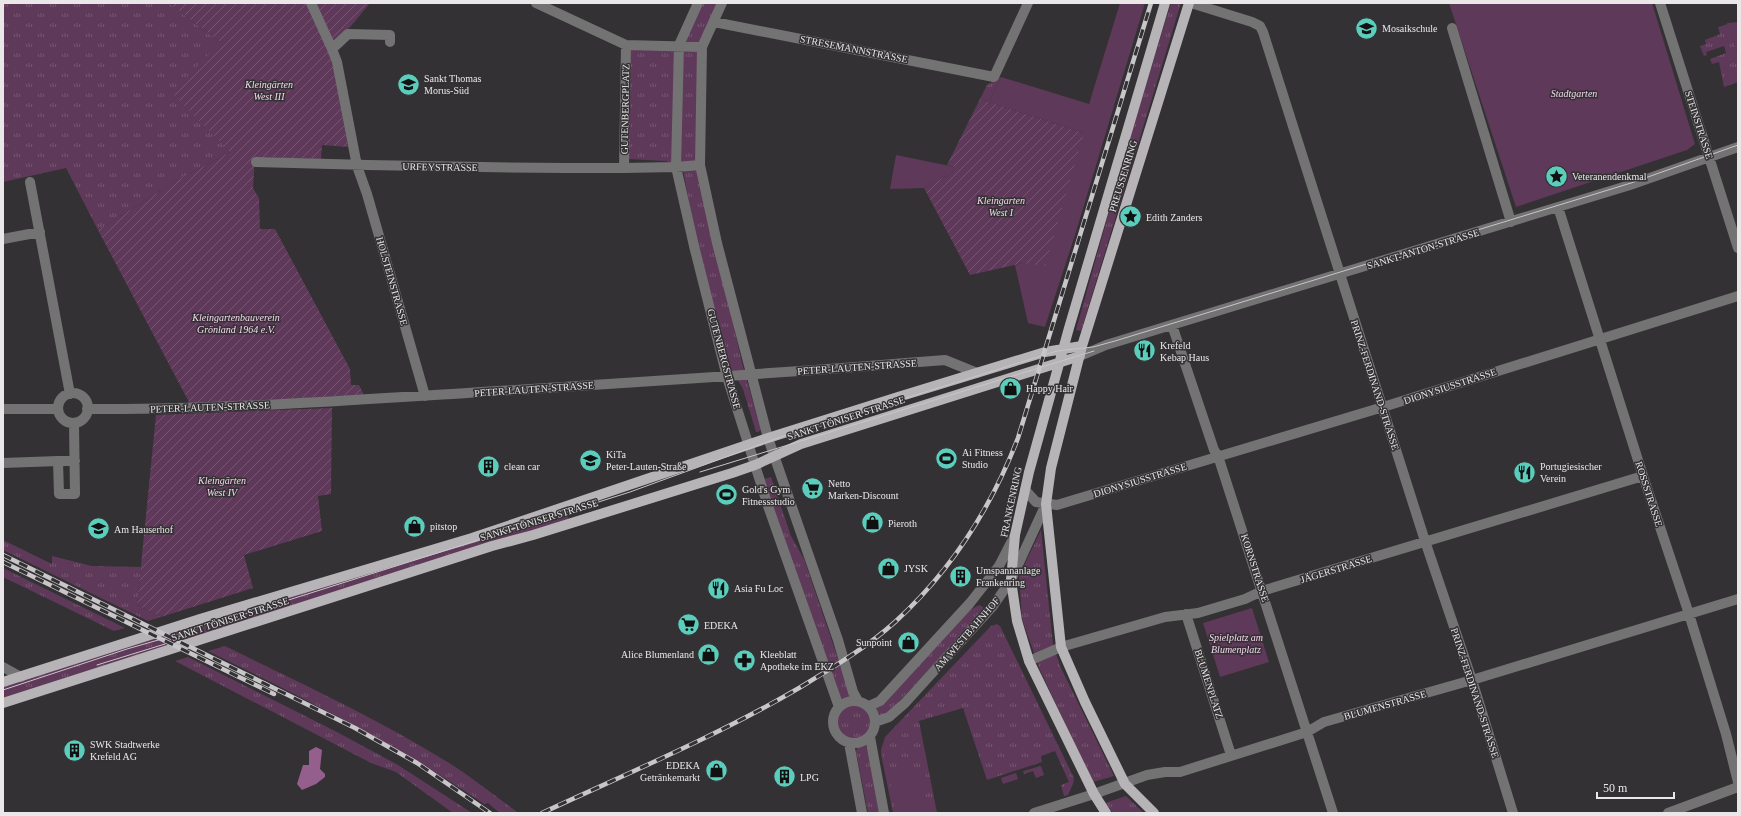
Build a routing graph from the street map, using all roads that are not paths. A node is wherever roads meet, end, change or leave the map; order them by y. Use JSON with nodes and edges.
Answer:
{"nodes":[{"id":1,"x":311,"y":3,"type":"edge"},
{"id":2,"x":536,"y":3,"type":"edge"},
{"id":3,"x":698,"y":3,"type":"edge"},
{"id":4,"x":722,"y":3,"type":"edge"},
{"id":5,"x":1028,"y":3,"type":"edge"},
{"id":6,"x":1164,"y":3,"type":"edge"},
{"id":7,"x":1190,"y":3,"type":"edge"},
{"id":8,"x":1660,"y":3,"type":"edge"},
{"id":9,"x":714,"y":22,"type":"junction"},
{"id":10,"x":1452,"y":28,"type":"dead end"},
{"id":11,"x":390,"y":42,"type":"dead end"},
{"id":12,"x":626,"y":45,"type":"junction"},
{"id":13,"x":679,"y":45,"type":"junction"},
{"id":14,"x":702,"y":47,"type":"junction"},
{"id":15,"x":332,"y":49,"type":"junction"},
{"id":16,"x":1738,"y":148,"type":"edge"},
{"id":17,"x":1710,"y":156,"type":"junction"},
{"id":18,"x":256,"y":162,"type":"dead end"},
{"id":19,"x":700,"y":165,"type":"junction"},
{"id":20,"x":357,"y":166,"type":"junction"},
{"id":21,"x":676,"y":167,"type":"junction"},
{"id":22,"x":624,"y":168,"type":"junction"},
{"id":23,"x":30,"y":182,"type":"dead end"},
{"id":24,"x":1558,"y":207,"type":"junction"},
{"id":25,"x":1511,"y":222,"type":"junction"},
{"id":26,"x":40,"y":232,"type":"junction"},
{"id":27,"x":3,"y":239,"type":"edge"},
{"id":28,"x":1738,"y":248,"type":"edge"},
{"id":29,"x":1340,"y":274,"type":"junction"},
{"id":30,"x":1738,"y":296,"type":"edge"},
{"id":31,"x":1172,"y":325,"type":"junction"},
{"id":32,"x":1599,"y":339,"type":"junction"},
{"id":33,"x":1063,"y":348,"type":"junction"},
{"id":34,"x":1081,"y":351,"type":"junction"},
{"id":35,"x":1059,"y":363,"type":"junction"},
{"id":36,"x":977,"y":373,"type":"junction"},
{"id":37,"x":751,"y":376,"type":"junction"},
{"id":38,"x":727,"y":377,"type":"junction"},
{"id":39,"x":70,"y":394,"type":"junction"},
{"id":40,"x":425,"y":396,"type":"junction"},
{"id":41,"x":1382,"y":408,"type":"junction"},
{"id":42,"x":3,"y":409,"type":"edge"},
{"id":43,"x":58,"y":409,"type":"junction"},
{"id":44,"x":87,"y":409,"type":"junction"},
{"id":45,"x":74,"y":423,"type":"junction"},
{"id":46,"x":768,"y":438,"type":"junction"},
{"id":47,"x":749,"y":445,"type":"junction"},
{"id":48,"x":774,"y":456,"type":"junction"},
{"id":49,"x":1218,"y":456,"type":"junction"},
{"id":50,"x":58,"y":461,"type":"junction"},
{"id":51,"x":75,"y":461,"type":"junction"},
{"id":52,"x":3,"y":463,"type":"edge"},
{"id":53,"x":755,"y":465,"type":"junction"},
{"id":54,"x":1642,"y":476,"type":"junction"},
{"id":55,"x":1025,"y":490,"type":"junction"},
{"id":56,"x":1046,"y":504,"type":"junction"},
{"id":57,"x":1015,"y":535,"type":"junction"},
{"id":58,"x":1425,"y":541,"type":"junction"},
{"id":59,"x":1011,"y":580,"type":"junction"},
{"id":60,"x":1262,"y":592,"type":"junction"},
{"id":61,"x":1738,"y":599,"type":"edge"},
{"id":62,"x":1186,"y":614,"type":"junction"},
{"id":63,"x":1689,"y":614,"type":"junction"},
{"id":64,"x":1061,"y":648,"type":"junction"},
{"id":65,"x":1029,"y":661,"type":"junction"},
{"id":66,"x":3,"y":667,"type":"edge"},
{"id":67,"x":21,"y":677,"type":"junction"},
{"id":68,"x":1472,"y":680,"type":"junction"},
{"id":69,"x":3,"y":682,"type":"edge"},
{"id":70,"x":858,"y":701,"type":"junction"},
{"id":71,"x":3,"y":703,"type":"edge"},
{"id":72,"x":869,"y":706,"type":"junction"},
{"id":73,"x":838,"y":707,"type":"junction"},
{"id":74,"x":875,"y":722,"type":"junction"},
{"id":75,"x":1307,"y":732,"type":"junction"},
{"id":76,"x":870,"y":737,"type":"junction"},
{"id":77,"x":849,"y":743,"type":"junction"},
{"id":78,"x":1231,"y":755,"type":"junction"},
{"id":79,"x":1738,"y":782,"type":"edge"},
{"id":80,"x":1125,"y":784,"type":"junction"},
{"id":81,"x":1738,"y":787,"type":"edge"},
{"id":82,"x":1094,"y":794,"type":"junction"},
{"id":83,"x":862,"y":813,"type":"edge"},
{"id":84,"x":884,"y":813,"type":"edge"},
{"id":85,"x":1034,"y":813,"type":"edge"},
{"id":86,"x":1106,"y":813,"type":"edge"},
{"id":87,"x":1154,"y":813,"type":"edge"},
{"id":88,"x":1333,"y":813,"type":"edge"},
{"id":89,"x":1513,"y":813,"type":"edge"},
{"id":90,"x":1668,"y":813,"type":"edge"}],
"edges":[{"from":1,"to":15,"type":"street","name":"HOLSTEINSTRASSE"},
{"from":2,"to":12,"type":"street"},
{"from":3,"to":13,"type":"street","name":"GUTENBERGSTRASSE"},
{"from":4,"to":9,"type":"street"},
{"from":5,"to":9,"type":"street","name":"STRESEMANNSTRASSE"},
{"from":6,"to":33,"type":"main road","name":"PREUSSENRING"},
{"from":7,"to":29,"type":"street","name":"PRINZ-FERDINAND-STRASSE"},
{"from":7,"to":34,"type":"main road","name":"PREUSSENRING"},
{"from":8,"to":17,"type":"street","name":"STEINSTRASSE"},
{"from":9,"to":14,"type":"street"},
{"from":10,"to":25,"type":"street"},
{"from":11,"to":15,"type":"street"},
{"from":12,"to":13,"type":"street"},
{"from":12,"to":22,"type":"street","name":"GUTENBERGPLATZ"},
{"from":13,"to":14,"type":"street"},
{"from":13,"to":21,"type":"street","name":"GUTENBERGSTRASSE"},
{"from":14,"to":19,"type":"street"},
{"from":15,"to":20,"type":"street","name":"HOLSTEINSTRASSE"},
{"from":16,"to":17,"type":"street","name":"SANKT-ANTON-STRASSE"},
{"from":17,"to":24,"type":"street","name":"SANKT-ANTON-STRASSE"},
{"from":17,"to":28,"type":"street","name":"STEINSTRASSE"},
{"from":18,"to":20,"type":"street","name":"URFEYSTRASSE"},
{"from":19,"to":21,"type":"street","name":"GUTENBERGPLATZ"},
{"from":19,"to":37,"type":"street"},
{"from":20,"to":22,"type":"street","name":"URFEYSTRASSE"},
{"from":20,"to":40,"type":"street","name":"HOLSTEINSTRASSE"},
{"from":21,"to":22,"type":"street","name":"GUTENBERGPLATZ"},
{"from":21,"to":38,"type":"street","name":"GUTENBERGSTRASSE"},
{"from":23,"to":26,"type":"street"},
{"from":24,"to":25,"type":"street","name":"SANKT-ANTON-STRASSE"},
{"from":24,"to":32,"type":"street","name":"ROSSSTRASSE"},
{"from":25,"to":29,"type":"street","name":"SANKT-ANTON-STRASSE"},
{"from":26,"to":27,"type":"street"},
{"from":26,"to":39,"type":"street"},
{"from":29,"to":31,"type":"street","name":"SANKT-ANTON-STRASSE"},
{"from":29,"to":41,"type":"street","name":"PRINZ-FERDINAND-STRASSE"},
{"from":30,"to":32,"type":"street","name":"DIONYSIUSSTRASSE"},
{"from":31,"to":34,"type":"street","name":"SANKT-ANTON-STRASSE"},
{"from":31,"to":49,"type":"street","name":"KORNSTRASSE"},
{"from":32,"to":41,"type":"street","name":"DIONYSIUSSTRASSE"},
{"from":32,"to":54,"type":"street","name":"ROSSSTRASSE"},
{"from":33,"to":34,"type":"main road","name":"SANKT TÖNISER STRASSE"},
{"from":33,"to":35,"type":"main road","name":"FRANKENRING"},
{"from":33,"to":36,"type":"main road","name":"SANKT TÖNISER STRASSE"},
{"from":34,"to":35,"type":"main road","name":"SANKT TÖNISER STRASSE"},
{"from":34,"to":56,"type":"main road"},
{"from":35,"to":48,"type":"main road","name":"SANKT TÖNISER STRASSE"},
{"from":35,"to":55,"type":"main road","name":"FRANKENRING"},
{"from":36,"to":37,"type":"street","name":"PETER-LAUTEN-STRASSE"},
{"from":36,"to":46,"type":"main road","name":"SANKT TÖNISER STRASSE"},
{"from":37,"to":38,"type":"street","name":"PETER-LAUTEN-STRASSE"},
{"from":37,"to":46,"type":"street"},
{"from":38,"to":40,"type":"street","name":"PETER-LAUTEN-STRASSE"},
{"from":38,"to":47,"type":"street","name":"GUTENBERGSTRASSE"},
{"from":39,"to":43,"type":"street"},
{"from":39,"to":44,"type":"street"},
{"from":40,"to":44,"type":"street","name":"PETER-LAUTEN-STRASSE"},
{"from":41,"to":49,"type":"street","name":"DIONYSIUSSTRASSE"},
{"from":41,"to":58,"type":"street","name":"PRINZ-FERDINAND-STRASSE"},
{"from":42,"to":43,"type":"street"},
{"from":43,"to":45,"type":"street"},
{"from":44,"to":45,"type":"street"},
{"from":45,"to":51,"type":"street"},
{"from":46,"to":47,"type":"main road","name":"SANKT TÖNISER STRASSE"},
{"from":46,"to":48,"type":"street"},
{"from":47,"to":53,"type":"street","name":"GUTENBERGSTRASSE"},
{"from":47,"to":67,"type":"main road","name":"SANKT TÖNISER STRASSE"},
{"from":48,"to":53,"type":"main road","name":"SANKT TÖNISER STRASSE"},
{"from":48,"to":70,"type":"street"},
{"from":49,"to":56,"type":"street","name":"DIONYSIUSSTRASSE"},
{"from":49,"to":60,"type":"street","name":"KORNSTRASSE"},
{"from":50,"to":51,"type":"street"},
{"from":50,"to":51,"type":"street"},
{"from":50,"to":52,"type":"street"},
{"from":53,"to":71,"type":"main road","name":"SANKT TÖNISER STRASSE"},
{"from":53,"to":73,"type":"street","name":"GUTENBERGSTRASSE"},
{"from":54,"to":58,"type":"street","name":"JÄGERSTRASSE"},
{"from":54,"to":63,"type":"street","name":"ROSSSTRASSE"},
{"from":55,"to":56,"type":"street"},
{"from":55,"to":57,"type":"main road","name":"FRANKENRING"},
{"from":56,"to":59,"type":"street","name":"AM WESTBAHNHOF"},
{"from":56,"to":64,"type":"main road"},
{"from":57,"to":59,"type":"main road","name":"FRANKENRING"},
{"from":57,"to":72,"type":"street","name":"AM WESTBAHNHOF"},
{"from":58,"to":60,"type":"street","name":"JÄGERSTRASSE"},
{"from":58,"to":68,"type":"street","name":"PRINZ-FERDINAND-STRASSE"},
{"from":59,"to":65,"type":"main road","name":"FRANKENRING"},
{"from":59,"to":74,"type":"street","name":"AM WESTBAHNHOF"},
{"from":60,"to":62,"type":"street","name":"JÄGERSTRASSE"},
{"from":60,"to":75,"type":"street","name":"KORNSTRASSE"},
{"from":61,"to":63,"type":"street","name":"BLUMENSTRASSE"},
{"from":62,"to":64,"type":"street","name":"JÄGERSTRASSE"},
{"from":62,"to":78,"type":"street","name":"BLUMENPLATZ"},
{"from":63,"to":68,"type":"street","name":"BLUMENSTRASSE"},
{"from":63,"to":79,"type":"street","name":"ROSSSTRASSE"},
{"from":64,"to":65,"type":"street","name":"JÄGERSTRASSE"},
{"from":64,"to":80,"type":"main road"},
{"from":65,"to":82,"type":"main road","name":"FRANKENRING"},
{"from":66,"to":67,"type":"street"},
{"from":67,"to":69,"type":"main road","name":"SANKT TÖNISER STRASSE"},
{"from":68,"to":75,"type":"street","name":"BLUMENSTRASSE"},
{"from":68,"to":89,"type":"street","name":"PRINZ-FERDINAND-STRASSE"},
{"from":70,"to":72,"type":"street"},
{"from":70,"to":73,"type":"street"},
{"from":72,"to":74,"type":"street"},
{"from":73,"to":77,"type":"street"},
{"from":74,"to":76,"type":"street"},
{"from":75,"to":78,"type":"street","name":"BLUMENSTRASSE"},
{"from":75,"to":88,"type":"street","name":"KORNSTRASSE"},
{"from":76,"to":77,"type":"street"},
{"from":76,"to":84,"type":"street"},
{"from":77,"to":83,"type":"street"},
{"from":78,"to":80,"type":"street","name":"BLUMENSTRASSE"},
{"from":80,"to":82,"type":"street","name":"BLUMENSTRASSE"},
{"from":80,"to":87,"type":"main road"},
{"from":81,"to":90,"type":"street"},
{"from":82,"to":85,"type":"street","name":"BLUMENSTRASSE"},
{"from":82,"to":86,"type":"main road","name":"FRANKENRING"}]}
